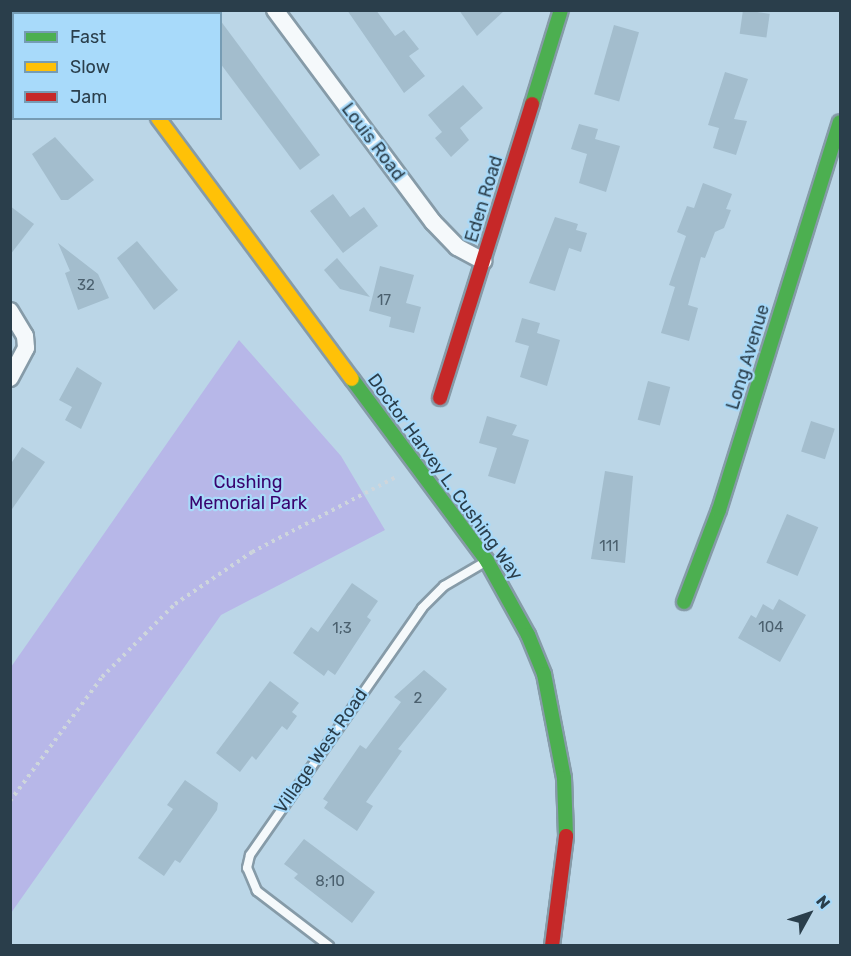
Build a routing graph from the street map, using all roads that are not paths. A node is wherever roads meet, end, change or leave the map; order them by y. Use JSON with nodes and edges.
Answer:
{"nodes":[{"id":1,"x":274,"y":10,"type":"edge"},
{"id":2,"x":561,"y":10,"type":"edge"},
{"id":3,"x":159,"y":120,"type":"edge"},
{"id":4,"x":840,"y":122,"type":"edge"},
{"id":5,"x":483,"y":261,"type":"junction"},
{"id":6,"x":10,"y":311,"type":"edge"},
{"id":7,"x":10,"y":378,"type":"edge"},
{"id":8,"x":440,"y":398,"type":"dead end"},
{"id":9,"x":487,"y":561,"type":"junction"},
{"id":10,"x":684,"y":602,"type":"dead end"},
{"id":11,"x":329,"y":945,"type":"edge"},
{"id":12,"x":552,"y":945,"type":"edge"}],
"edges":[{"from":1,"to":5,"type":"street","name":"Louis Road"},
{"from":2,"to":5,"type":"street","name":"Eden Road"},
{"from":3,"to":9,"type":"street","name":"Doctor Harvey L. Cushing Way"},
{"from":4,"to":10,"type":"street","name":"Long Avenue"},
{"from":5,"to":8,"type":"street","name":"Eden Road"},
{"from":6,"to":7,"type":"street"},
{"from":9,"to":11,"type":"lane","name":"Village West Road"},
{"from":9,"to":12,"type":"street","name":"Doctor Harvey L. Cushing Way"}]}
